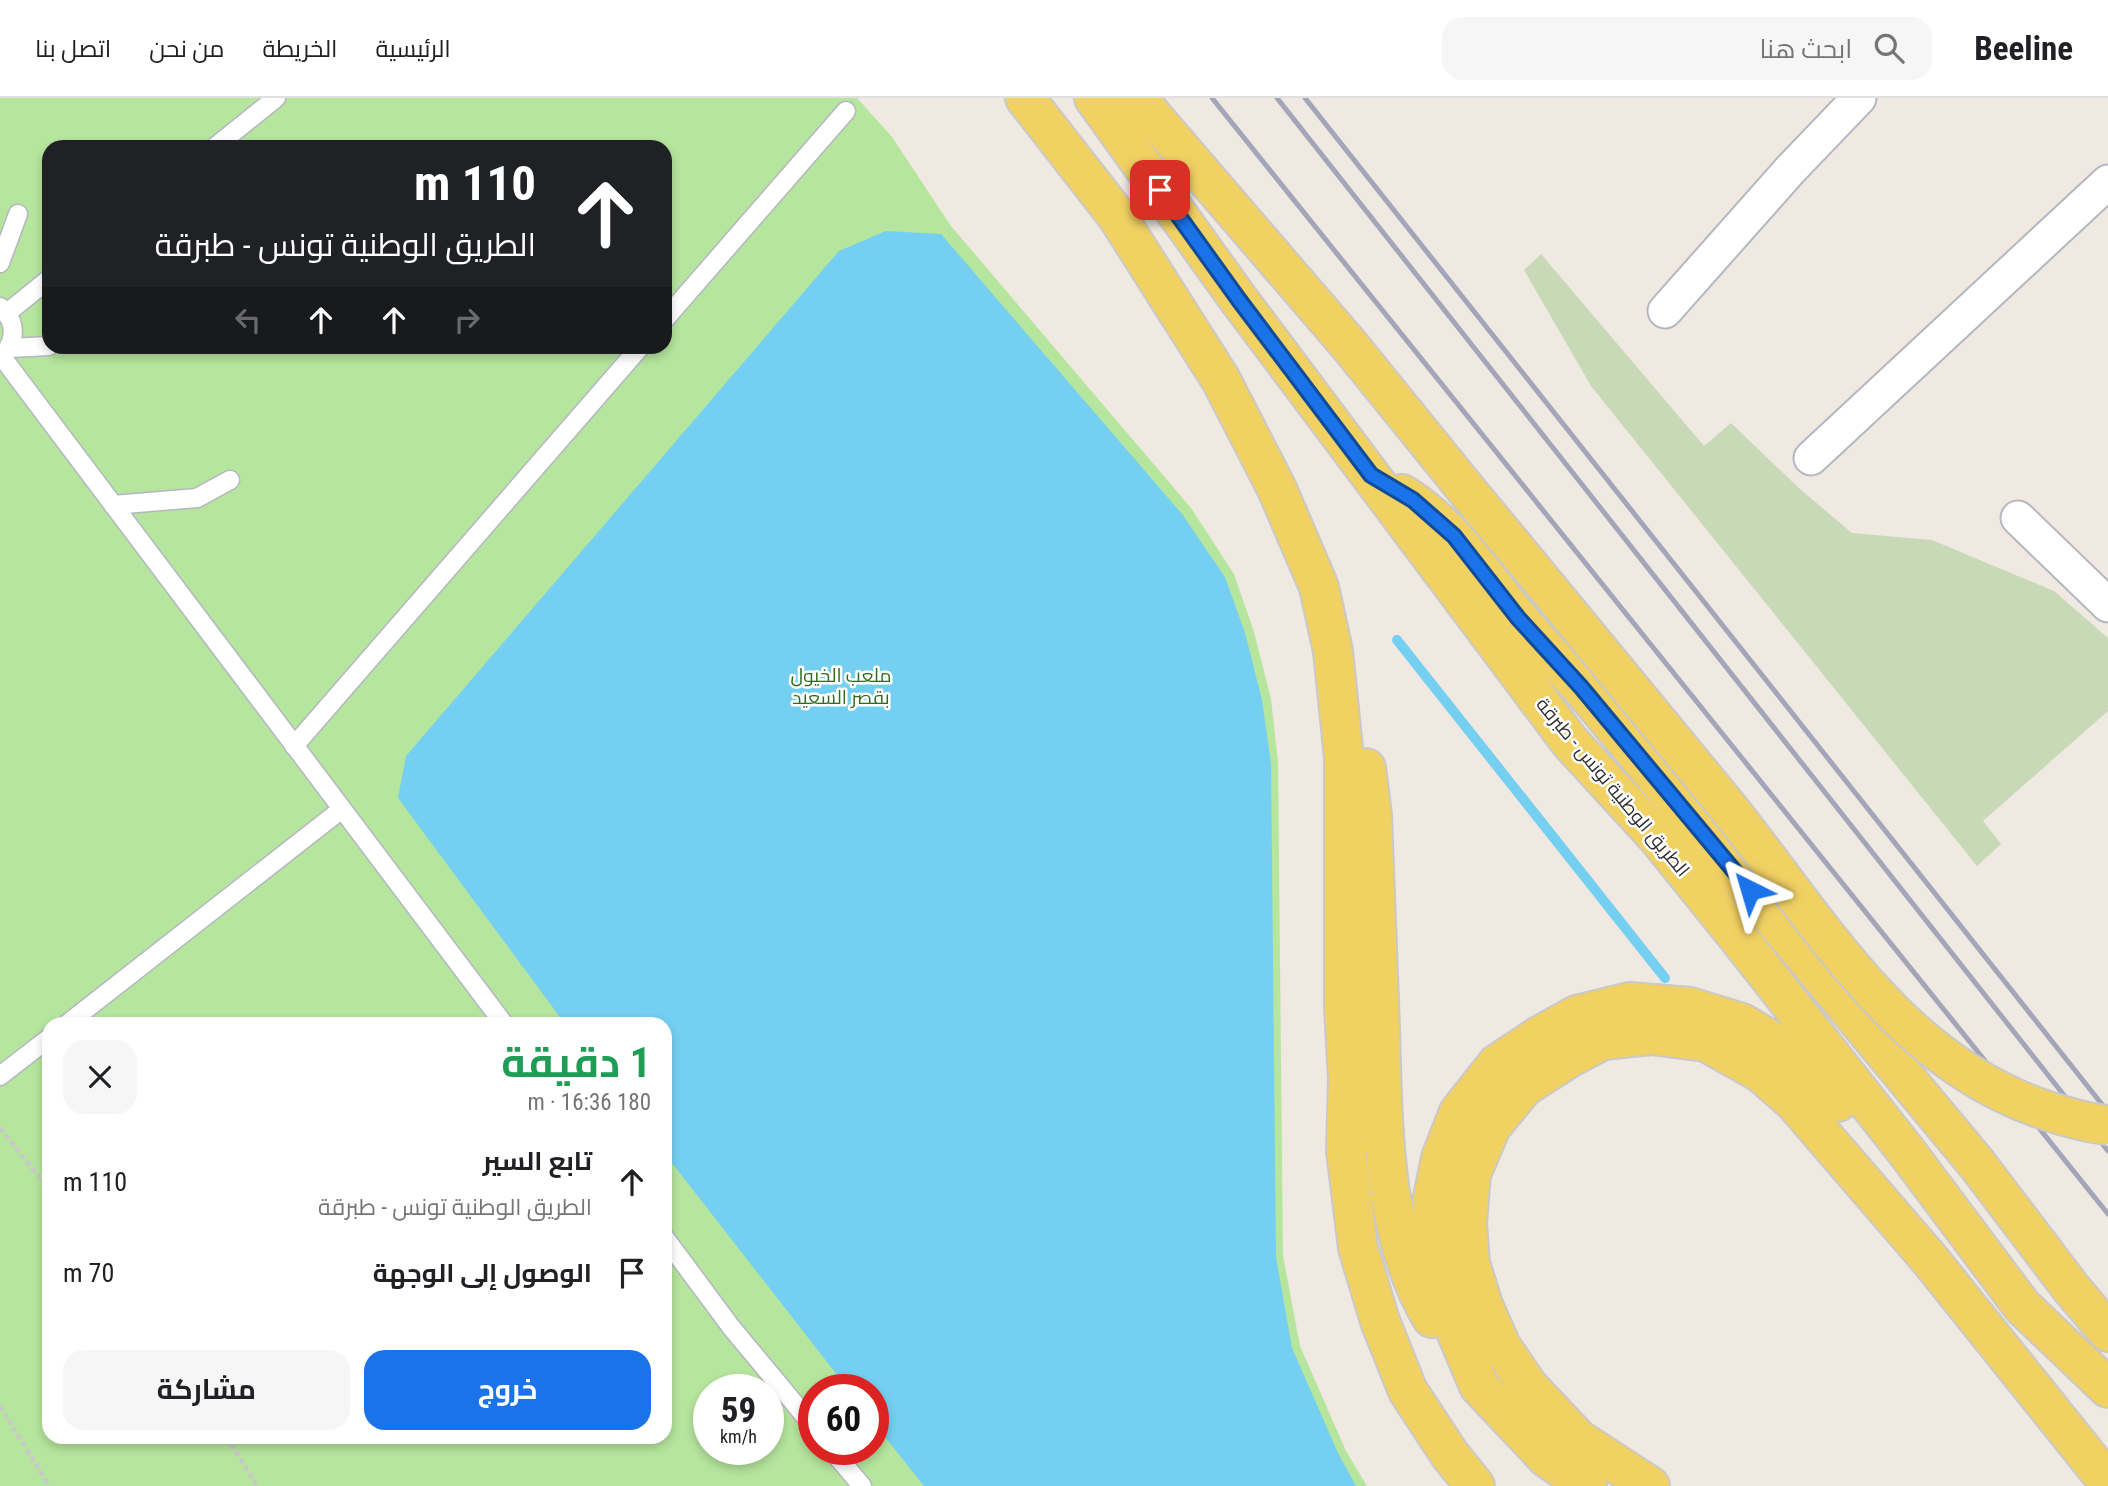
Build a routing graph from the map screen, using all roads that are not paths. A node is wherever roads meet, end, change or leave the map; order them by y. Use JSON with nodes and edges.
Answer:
{"nodes":[{"id":1,"x":276,"y":98,"type":"edge"},
{"id":2,"x":1025,"y":98,"type":"edge"},
{"id":3,"x":1094,"y":98,"type":"edge"},
{"id":4,"x":1137,"y":98,"type":"edge"},
{"id":5,"x":1859,"y":98,"type":"edge"},
{"id":6,"x":846,"y":111,"type":"dead end"},
{"id":7,"x":224,"y":140,"type":"edge"},
{"id":8,"x":2108,"y":182,"type":"edge"},
{"id":9,"x":18,"y":214,"type":"dead end"},
{"id":10,"x":0,"y":263,"type":"edge"},
{"id":11,"x":42,"y":284,"type":"edge"},
{"id":12,"x":3,"y":310,"type":"edge"},
{"id":13,"x":672,"y":311,"type":"edge"},
{"id":14,"x":1665,"y":311,"type":"dead end"},
{"id":15,"x":42,"y":347,"type":"edge"},
{"id":16,"x":4,"y":354,"type":"edge"},
{"id":17,"x":634,"y":354,"type":"edge"},
{"id":18,"x":1811,"y":458,"type":"dead end"},
{"id":19,"x":1371,"y":475,"type":"junction"},
{"id":20,"x":230,"y":480,"type":"dead end"},
{"id":21,"x":113,"y":505,"type":"junction"},
{"id":22,"x":2018,"y":519,"type":"dead end"},
{"id":23,"x":1319,"y":587,"type":"junction"},
{"id":24,"x":2108,"y":605,"type":"edge"},
{"id":25,"x":294,"y":746,"type":"junction"},
{"id":26,"x":342,"y":809,"type":"junction"},
{"id":27,"x":76,"y":1017,"type":"edge"},
{"id":28,"x":498,"y":1017,"type":"edge"},
{"id":29,"x":42,"y":1043,"type":"edge"},
{"id":30,"x":0,"y":1076,"type":"edge"},
{"id":31,"x":2108,"y":1125,"type":"edge"},
{"id":32,"x":672,"y":1247,"type":"edge"},
{"id":33,"x":2022,"y":1306,"type":"junction"},
{"id":34,"x":2108,"y":1332,"type":"edge"},
{"id":35,"x":1479,"y":1387,"type":"junction"},
{"id":36,"x":2108,"y":1388,"type":"edge"},
{"id":37,"x":798,"y":1407,"type":"edge"},
{"id":38,"x":844,"y":1465,"type":"edge"},
{"id":39,"x":2108,"y":1482,"type":"edge"},
{"id":40,"x":862,"y":1486,"type":"edge"},
{"id":41,"x":1475,"y":1486,"type":"edge"},
{"id":42,"x":1587,"y":1486,"type":"edge"},
{"id":43,"x":1650,"y":1486,"type":"edge"}],
"edges":[{"from":1,"to":7,"type":"lane"},
{"from":2,"to":23,"type":"main road"},
{"from":3,"to":19,"type":"main road","name":"الطريق الوطنية تونس - طبرقة"},
{"from":4,"to":31,"type":"main road","bridge":true},
{"from":5,"to":14,"type":"street"},
{"from":6,"to":13,"type":"lane"},
{"from":8,"to":18,"type":"street"},
{"from":9,"to":10,"type":"lane"},
{"from":11,"to":12,"type":"lane"},
{"from":12,"to":16,"type":"lane"},
{"from":15,"to":16,"type":"lane"},
{"from":16,"to":21,"type":"lane"},
{"from":17,"to":25,"type":"lane"},
{"from":19,"to":33,"type":"main road","name":"الطريق الوطنية تونس - طبرقة"},
{"from":19,"to":34,"type":"main road"},
{"from":20,"to":21,"type":"lane"},
{"from":21,"to":25,"type":"lane"},
{"from":22,"to":24,"type":"street"},
{"from":23,"to":35,"type":"main road"},
{"from":23,"to":41,"type":"main road"},
{"from":25,"to":26,"type":"lane"},
{"from":26,"to":27,"type":"lane"},
{"from":26,"to":28,"type":"lane"},
{"from":29,"to":30,"type":"lane"},
{"from":32,"to":37,"type":"lane"},
{"from":33,"to":35,"type":"main road"},
{"from":33,"to":36,"type":"main road","name":"الطريق الوطنية تونس - طبرقة"},
{"from":35,"to":42,"type":"main road"},
{"from":38,"to":40,"type":"lane"},
{"from":39,"to":43,"type":"main road"}]}
